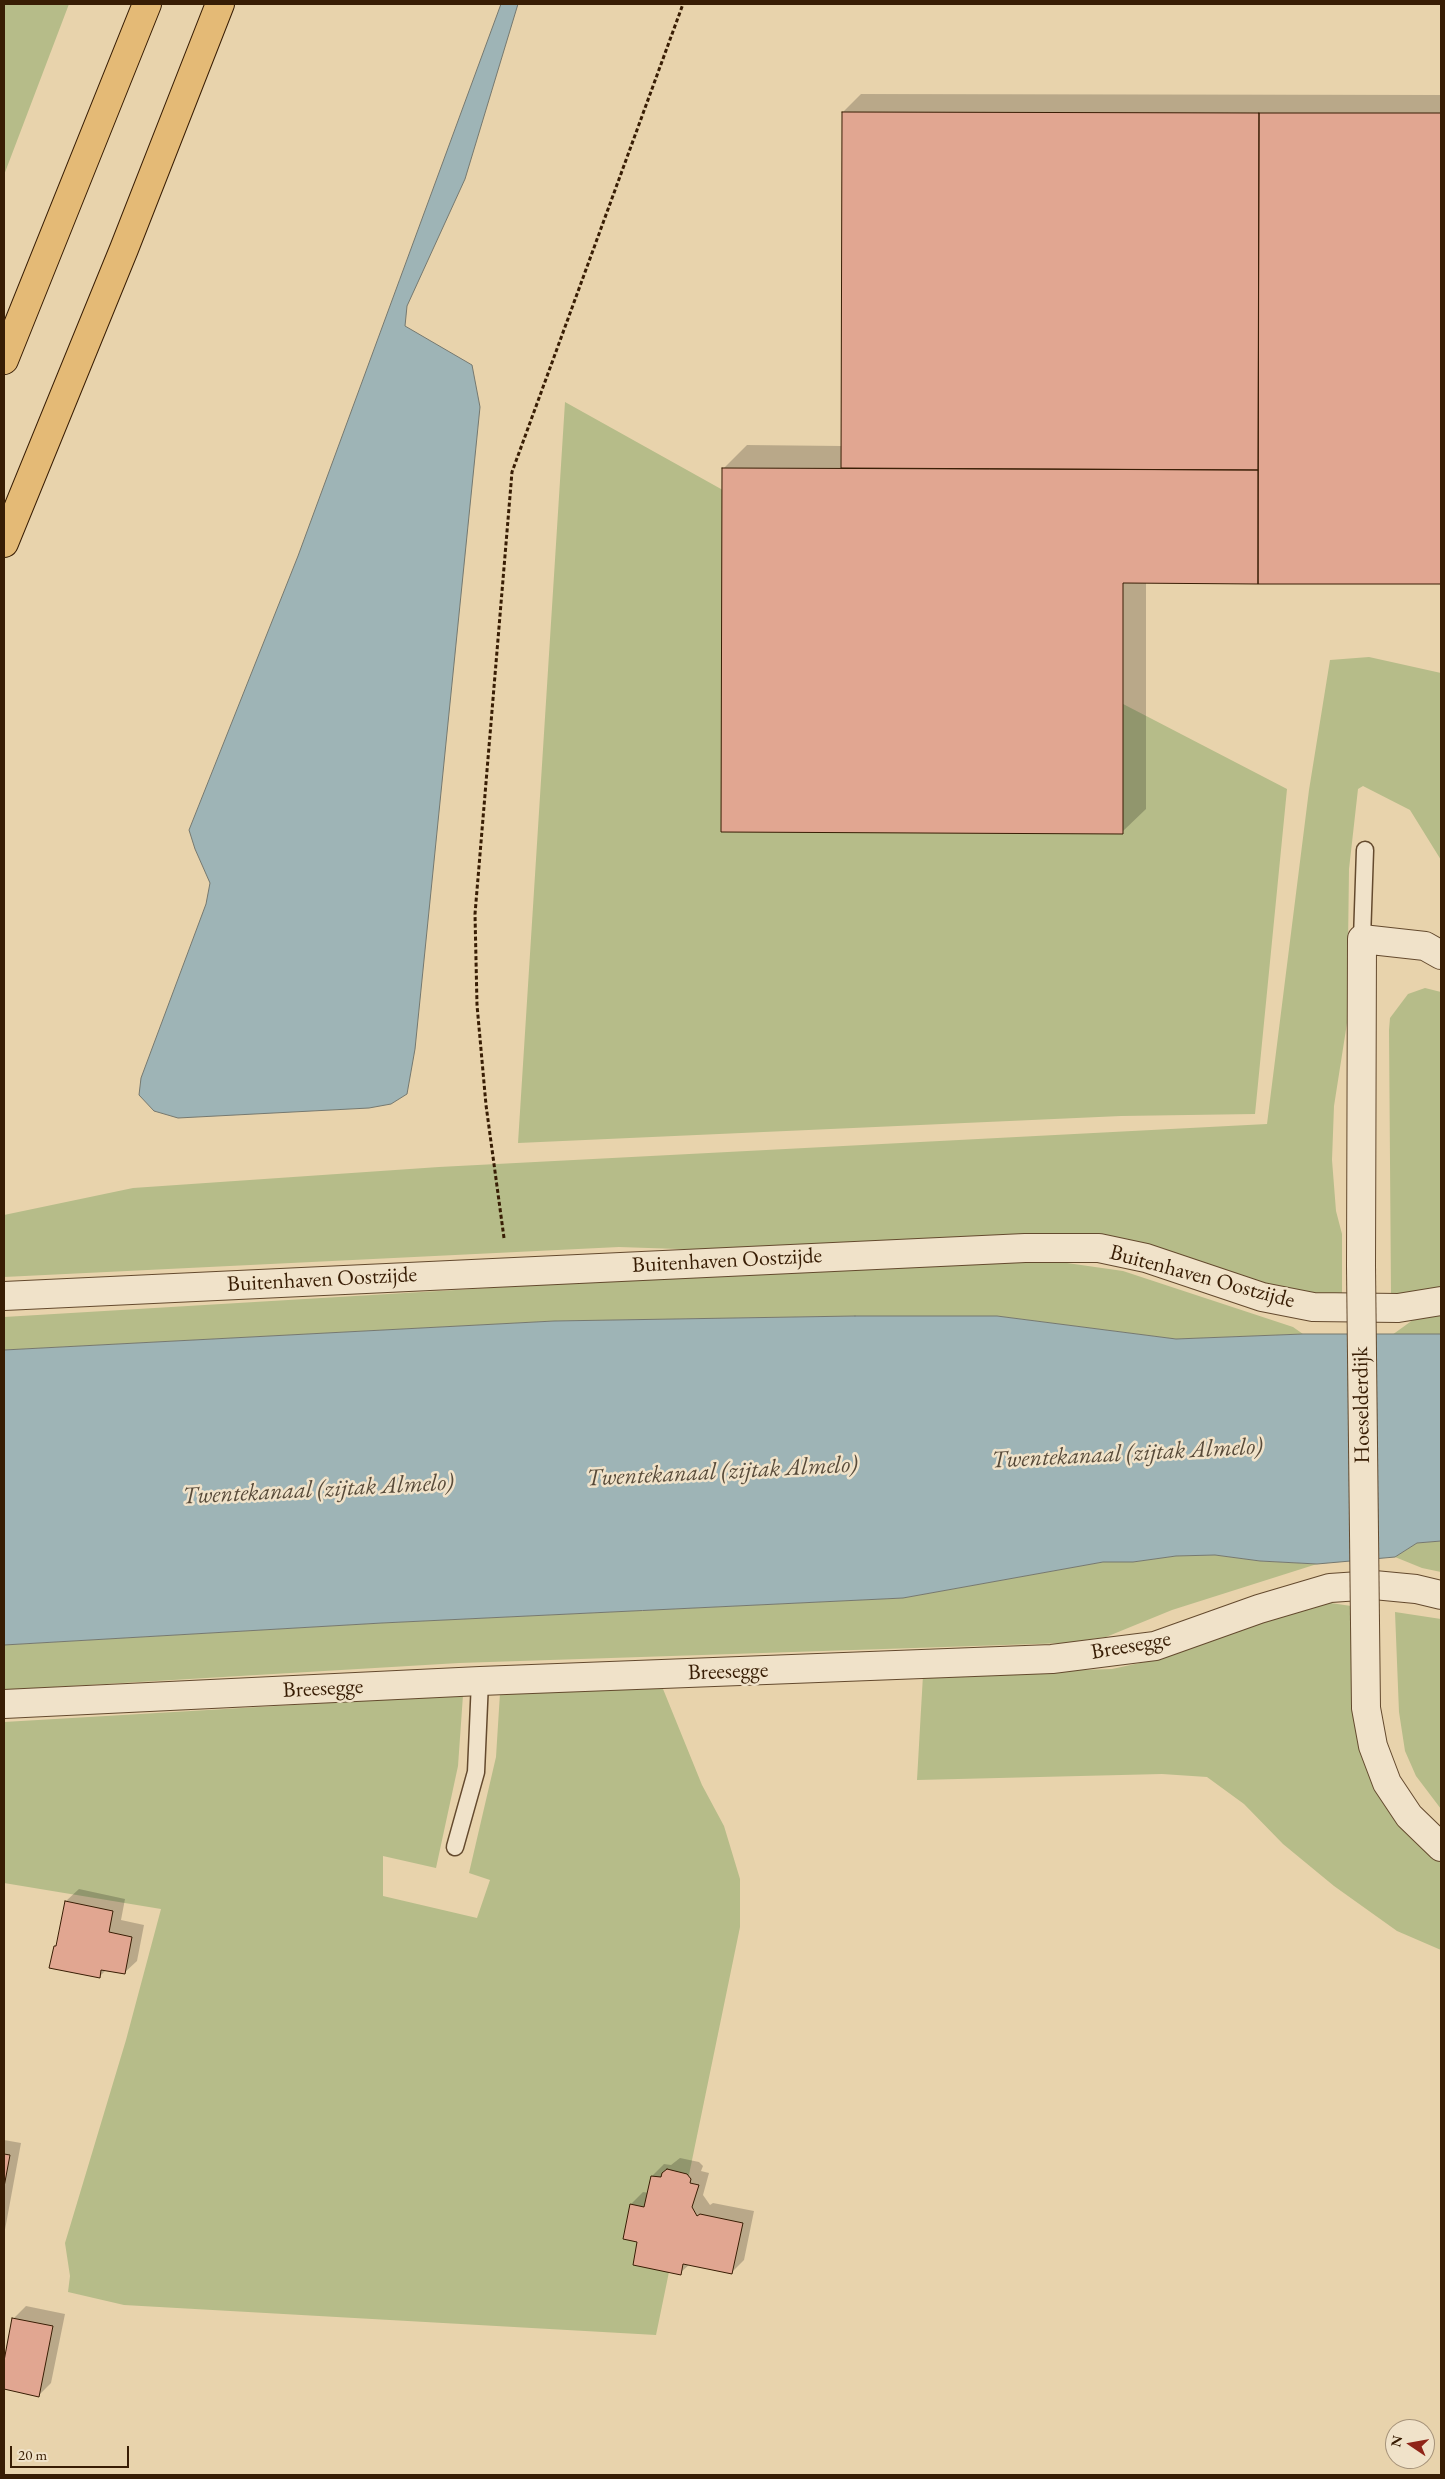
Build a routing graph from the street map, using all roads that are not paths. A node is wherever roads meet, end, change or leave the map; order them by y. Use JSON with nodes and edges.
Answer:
{"nodes":[{"id":1,"x":147,"y":4,"type":"edge"},
{"id":2,"x":220,"y":4,"type":"edge"},
{"id":3,"x":4,"y":360,"type":"edge"},
{"id":4,"x":4,"y":543,"type":"edge"},
{"id":5,"x":1365,"y":850,"type":"dead end"},
{"id":6,"x":1362,"y":939,"type":"junction"},
{"id":7,"x":1441,"y":956,"type":"edge"},
{"id":8,"x":4,"y":1296,"type":"edge"},
{"id":9,"x":1441,"y":1301,"type":"edge"},
{"id":10,"x":1441,"y":1595,"type":"edge"},
{"id":11,"x":480,"y":1681,"type":"junction"},
{"id":12,"x":4,"y":1704,"type":"edge"},
{"id":13,"x":455,"y":1847,"type":"dead end"},
{"id":14,"x":1441,"y":1847,"type":"edge"}],
"edges":[{"from":1,"to":3,"type":"highway"},
{"from":2,"to":4,"type":"highway"},
{"from":5,"to":6,"type":"lane"},
{"from":6,"to":7,"type":"street"},
{"from":6,"to":14,"type":"street","name":"Hoeselderdijk","bridge":true},
{"from":8,"to":9,"type":"street","name":"Buitenhaven Oostzijde"},
{"from":10,"to":11,"type":"street","name":"Breesegge"},
{"from":11,"to":12,"type":"street","name":"Breesegge"},
{"from":11,"to":13,"type":"lane"}]}
